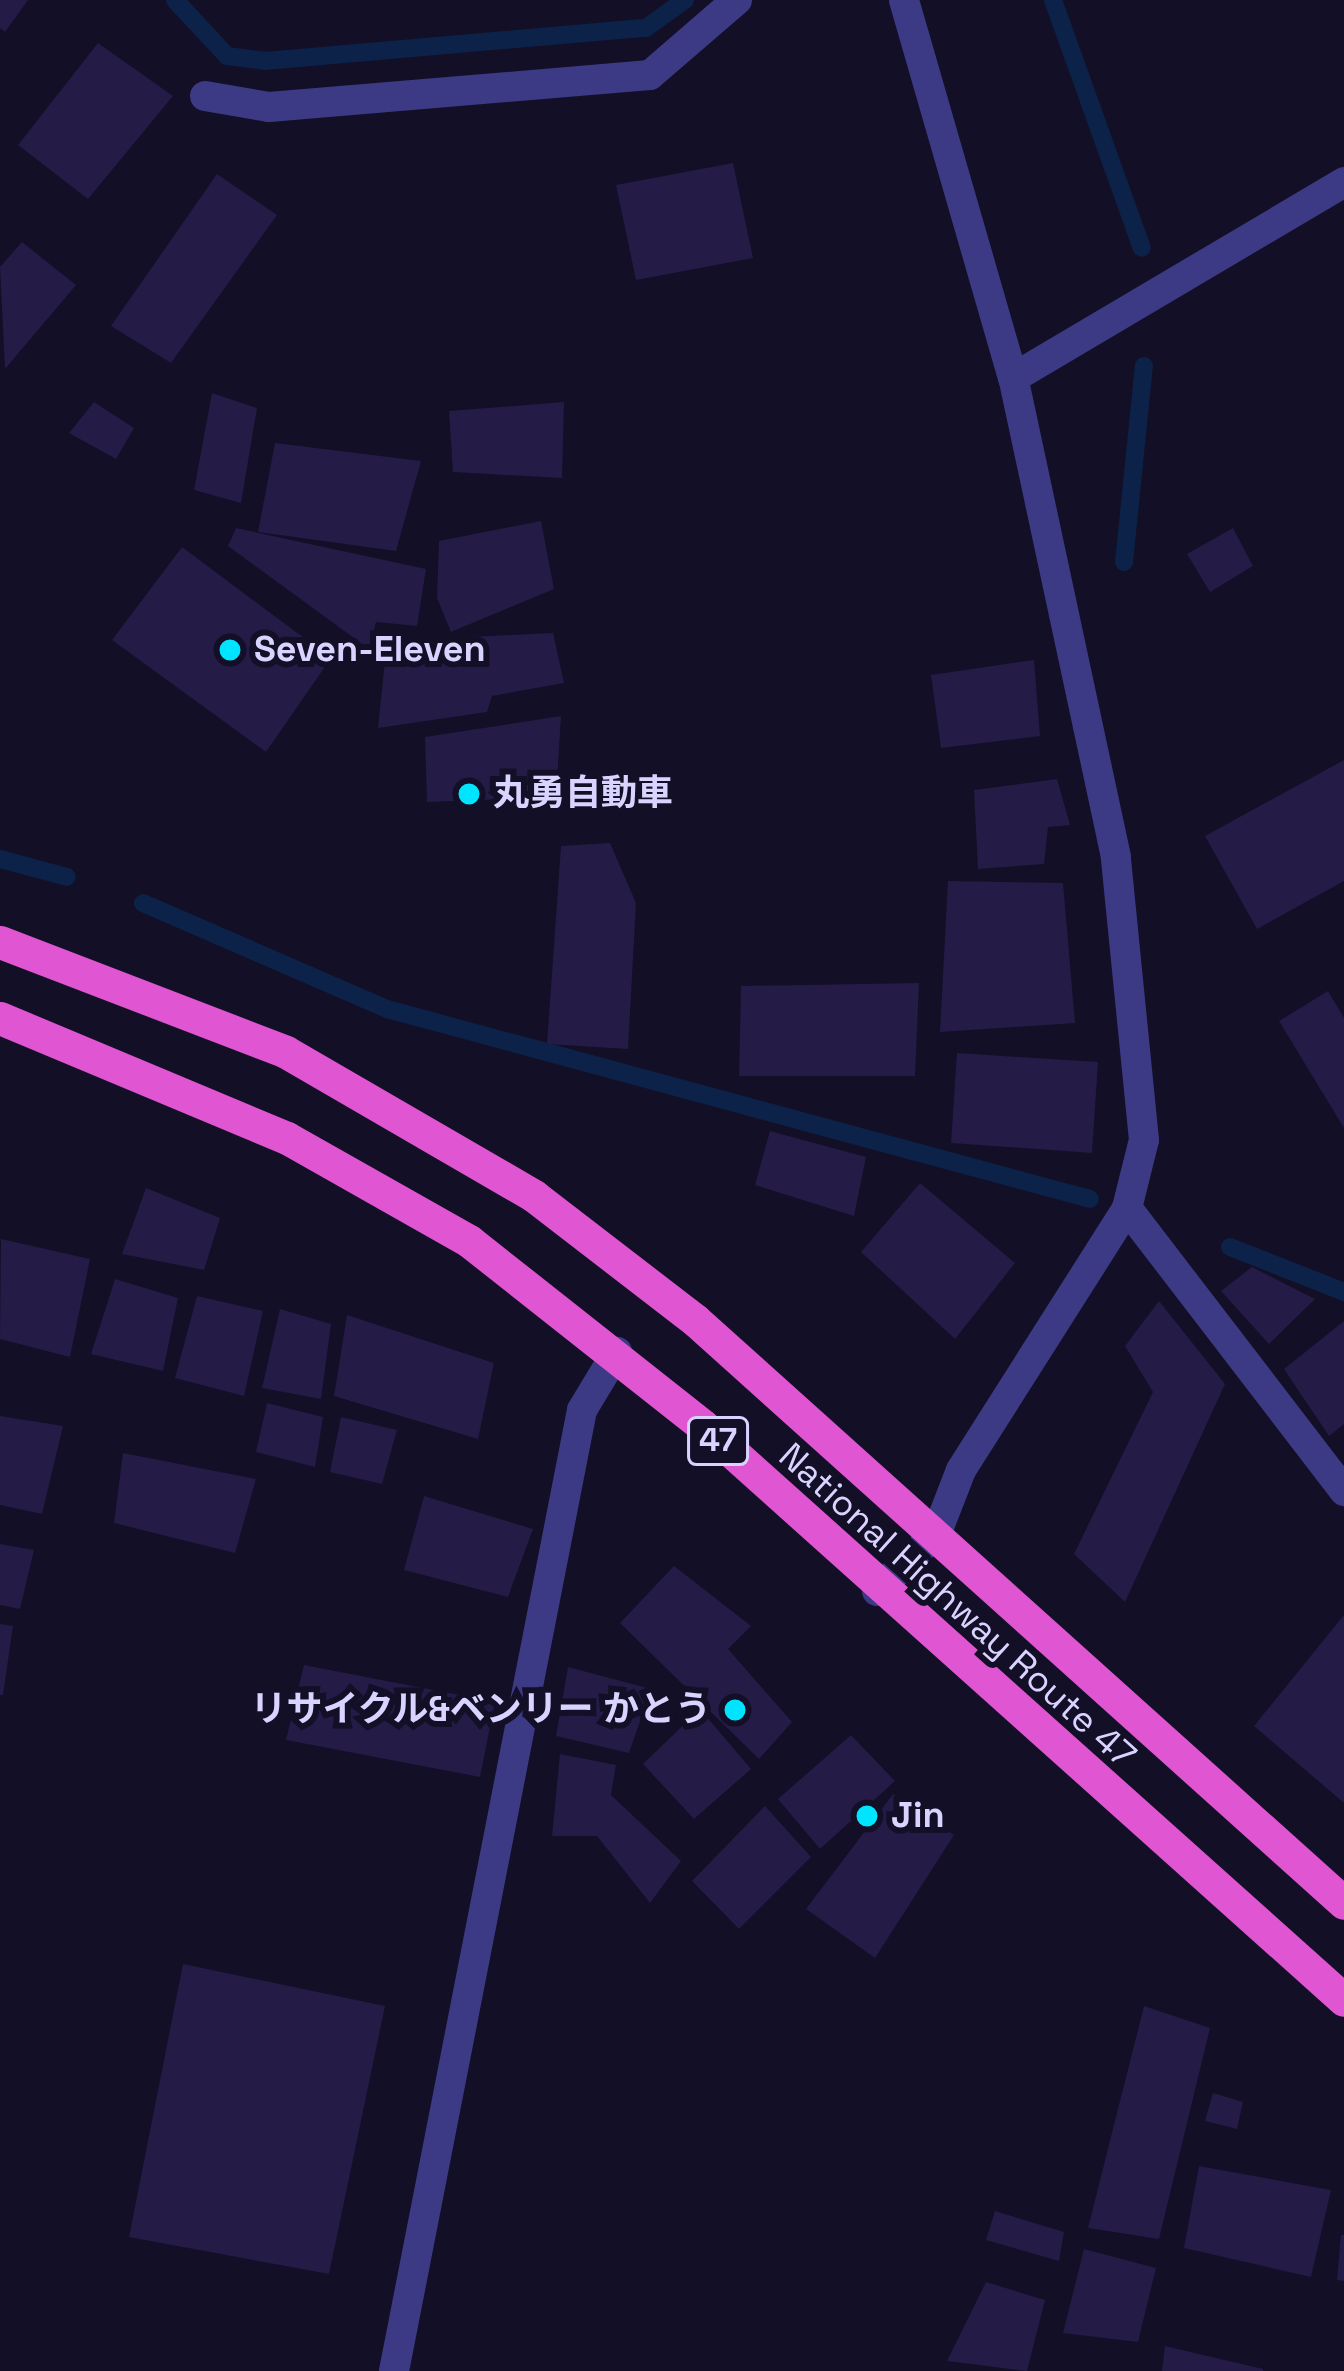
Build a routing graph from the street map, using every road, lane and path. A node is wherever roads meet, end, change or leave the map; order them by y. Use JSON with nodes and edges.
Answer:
{"nodes":[{"id":1,"x":736,"y":0,"type":"edge"},
{"id":2,"x":904,"y":0,"type":"edge"},
{"id":3,"x":205,"y":96,"type":"dead end"},
{"id":4,"x":1344,"y":182,"type":"edge"},
{"id":5,"x":1013,"y":378,"type":"junction"},
{"id":6,"x":0,"y":942,"type":"edge"},
{"id":7,"x":0,"y":1018,"type":"edge"},
{"id":8,"x":1126,"y":1208,"type":"junction"},
{"id":9,"x":616,"y":1352,"type":"junction"},
{"id":10,"x":1344,"y":1491,"type":"edge"},
{"id":11,"x":937,"y":1532,"type":"junction"},
{"id":12,"x":877,"y":1591,"type":"junction"},
{"id":13,"x":1344,"y":1904,"type":"edge"},
{"id":14,"x":1344,"y":2000,"type":"edge"},
{"id":15,"x":394,"y":2371,"type":"edge"}],
"edges":[{"from":1,"to":3,"type":"street"},
{"from":2,"to":5,"type":"street"},
{"from":4,"to":5,"type":"street"},
{"from":5,"to":8,"type":"street"},
{"from":6,"to":11,"type":"highway","name":"National Highway Route 47","number":"47"},
{"from":7,"to":9,"type":"highway","name":"National Highway Route 47","number":"47"},
{"from":8,"to":10,"type":"street"},
{"from":8,"to":11,"type":"street"},
{"from":9,"to":12,"type":"highway","name":"National Highway Route 47","number":"47"},
{"from":9,"to":15,"type":"street"},
{"from":11,"to":12,"type":"street"},
{"from":11,"to":13,"type":"highway","name":"National Highway Route 47","number":"47"},
{"from":12,"to":14,"type":"highway","name":"National Highway Route 47","number":"47"}]}
